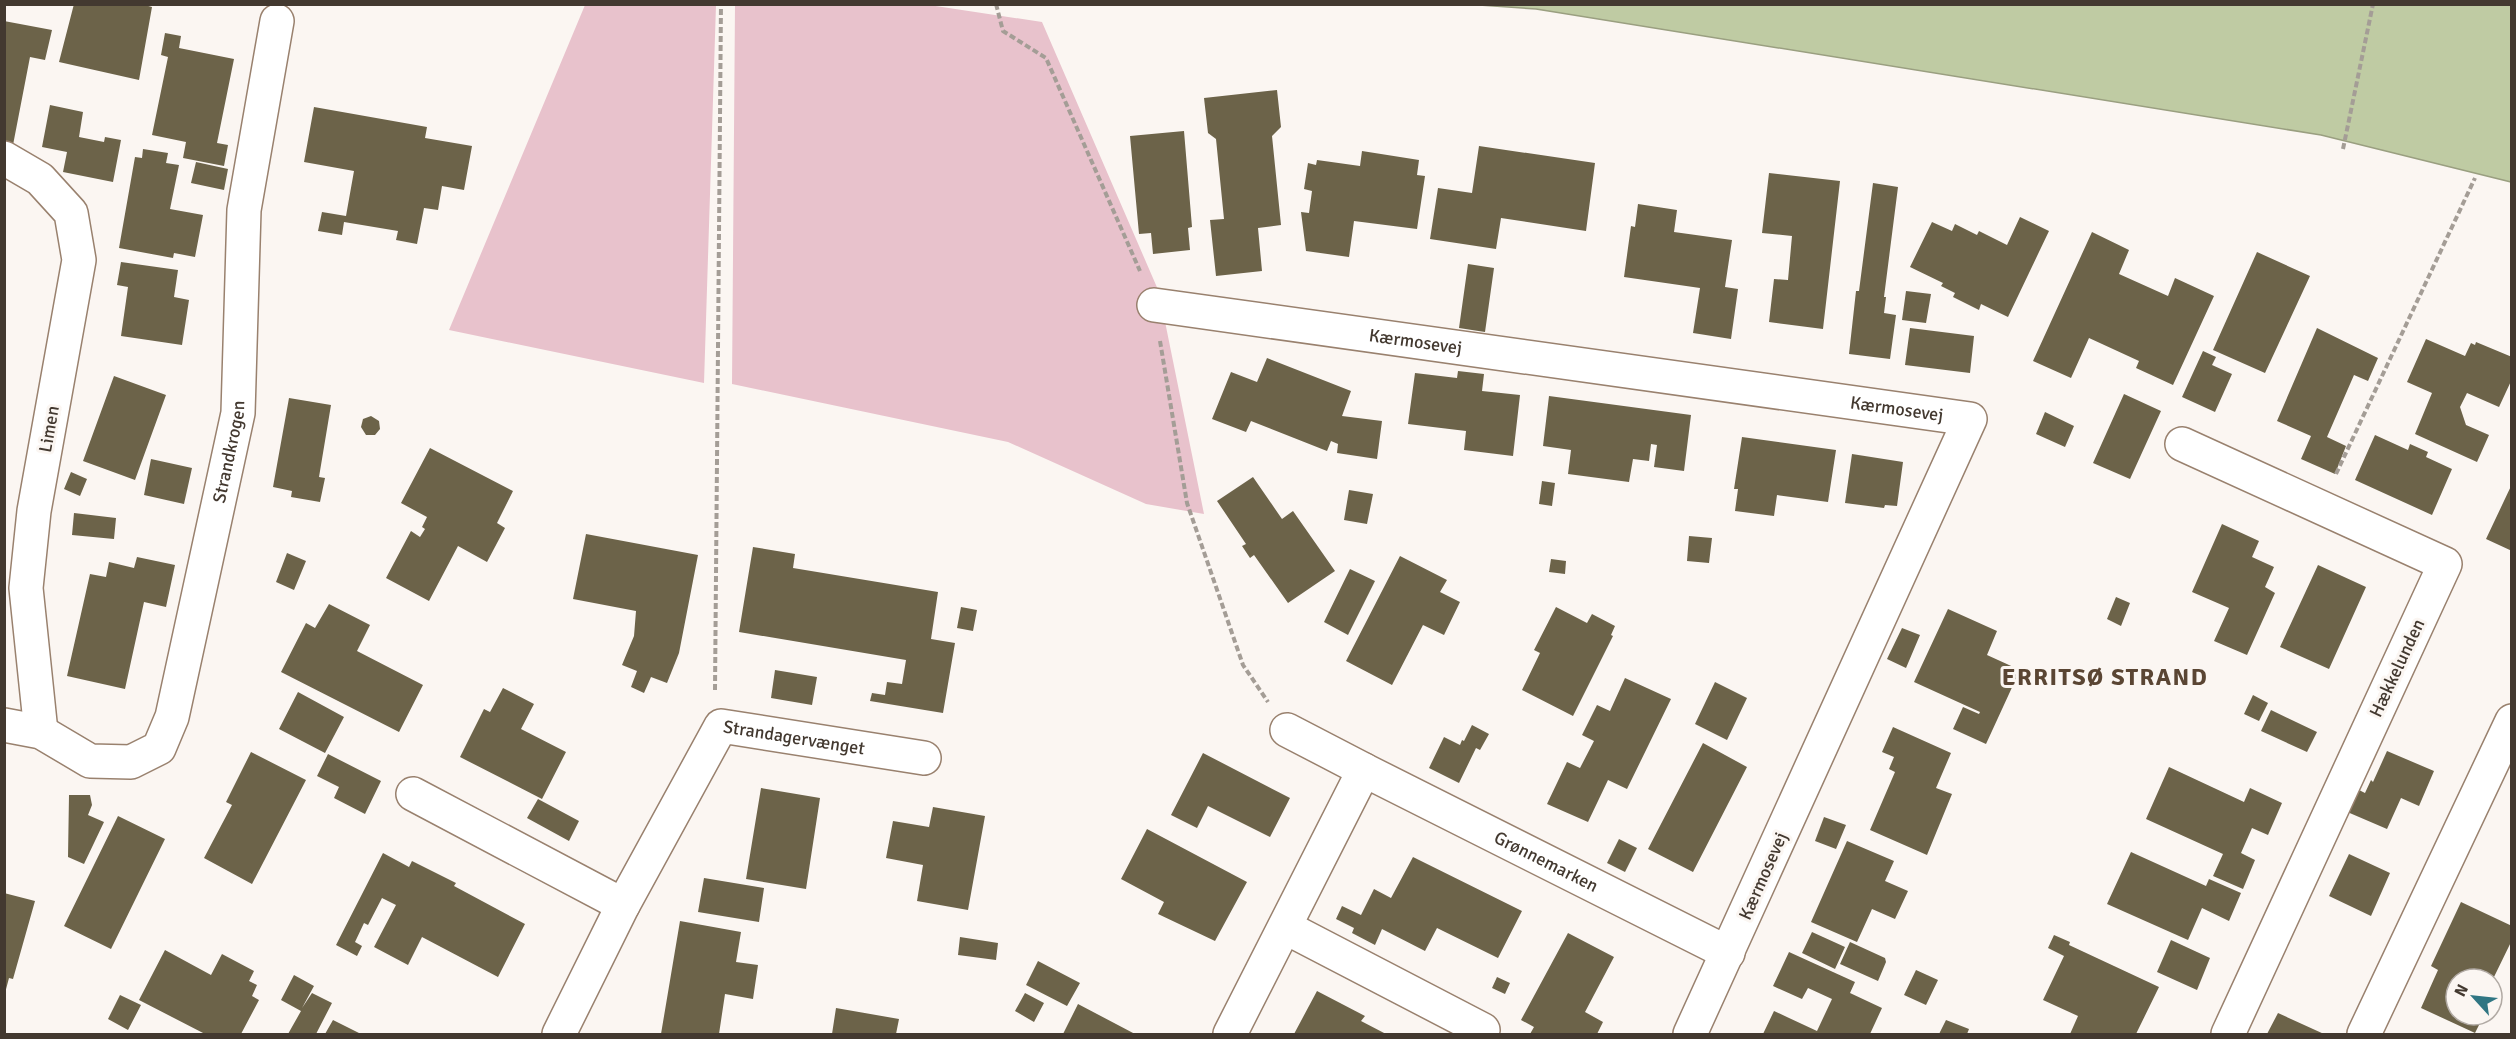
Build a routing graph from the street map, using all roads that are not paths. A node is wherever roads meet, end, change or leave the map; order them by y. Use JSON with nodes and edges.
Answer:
{"nodes":[{"id":1,"x":277,"y":21,"type":"dead end"},
{"id":2,"x":4,"y":158,"type":"edge"},
{"id":3,"x":1154,"y":305,"type":"road end"},
{"id":4,"x":2182,"y":444,"type":"dead end"},
{"id":5,"x":2511,"y":721,"type":"edge"},
{"id":6,"x":4,"y":725,"type":"edge"},
{"id":7,"x":1287,"y":730,"type":"road end"},
{"id":8,"x":40,"y":732,"type":"junction"},
{"id":9,"x":924,"y":758,"type":"dead end"},
{"id":10,"x":1364,"y":770,"type":"junction"},
{"id":11,"x":413,"y":794,"type":"dead end"},
{"id":12,"x":623,"y":905,"type":"junction"},
{"id":13,"x":1285,"y":927,"type":"junction"},
{"id":14,"x":1728,"y":953,"type":"junction"},
{"id":15,"x":1483,"y":1030,"type":"dead end"},
{"id":16,"x":559,"y":1035,"type":"edge"},
{"id":17,"x":1230,"y":1035,"type":"edge"},
{"id":18,"x":1690,"y":1035,"type":"edge"},
{"id":19,"x":2228,"y":1035,"type":"edge"},
{"id":20,"x":2364,"y":1035,"type":"edge"}],
"edges":[{"from":1,"to":8,"type":"street","name":"Strandkrogen"},
{"from":2,"to":8,"type":"street","name":"Limen"},
{"from":3,"to":14,"type":"street","name":"Kærmosevej"},
{"from":4,"to":19,"type":"street","name":"Hækkelunden"},
{"from":5,"to":20,"type":"street"},
{"from":6,"to":8,"type":"street","name":"Strandkrogen"},
{"from":7,"to":10,"type":"street","name":"Grønnemarken"},
{"from":9,"to":12,"type":"street","name":"Strandagervænget"},
{"from":10,"to":13,"type":"street"},
{"from":10,"to":14,"type":"street","name":"Grønnemarken"},
{"from":11,"to":12,"type":"street"},
{"from":12,"to":16,"type":"street","name":"Strandagervænget"},
{"from":13,"to":15,"type":"street"},
{"from":13,"to":17,"type":"street"},
{"from":14,"to":18,"type":"street","name":"Kærmosevej"}]}
